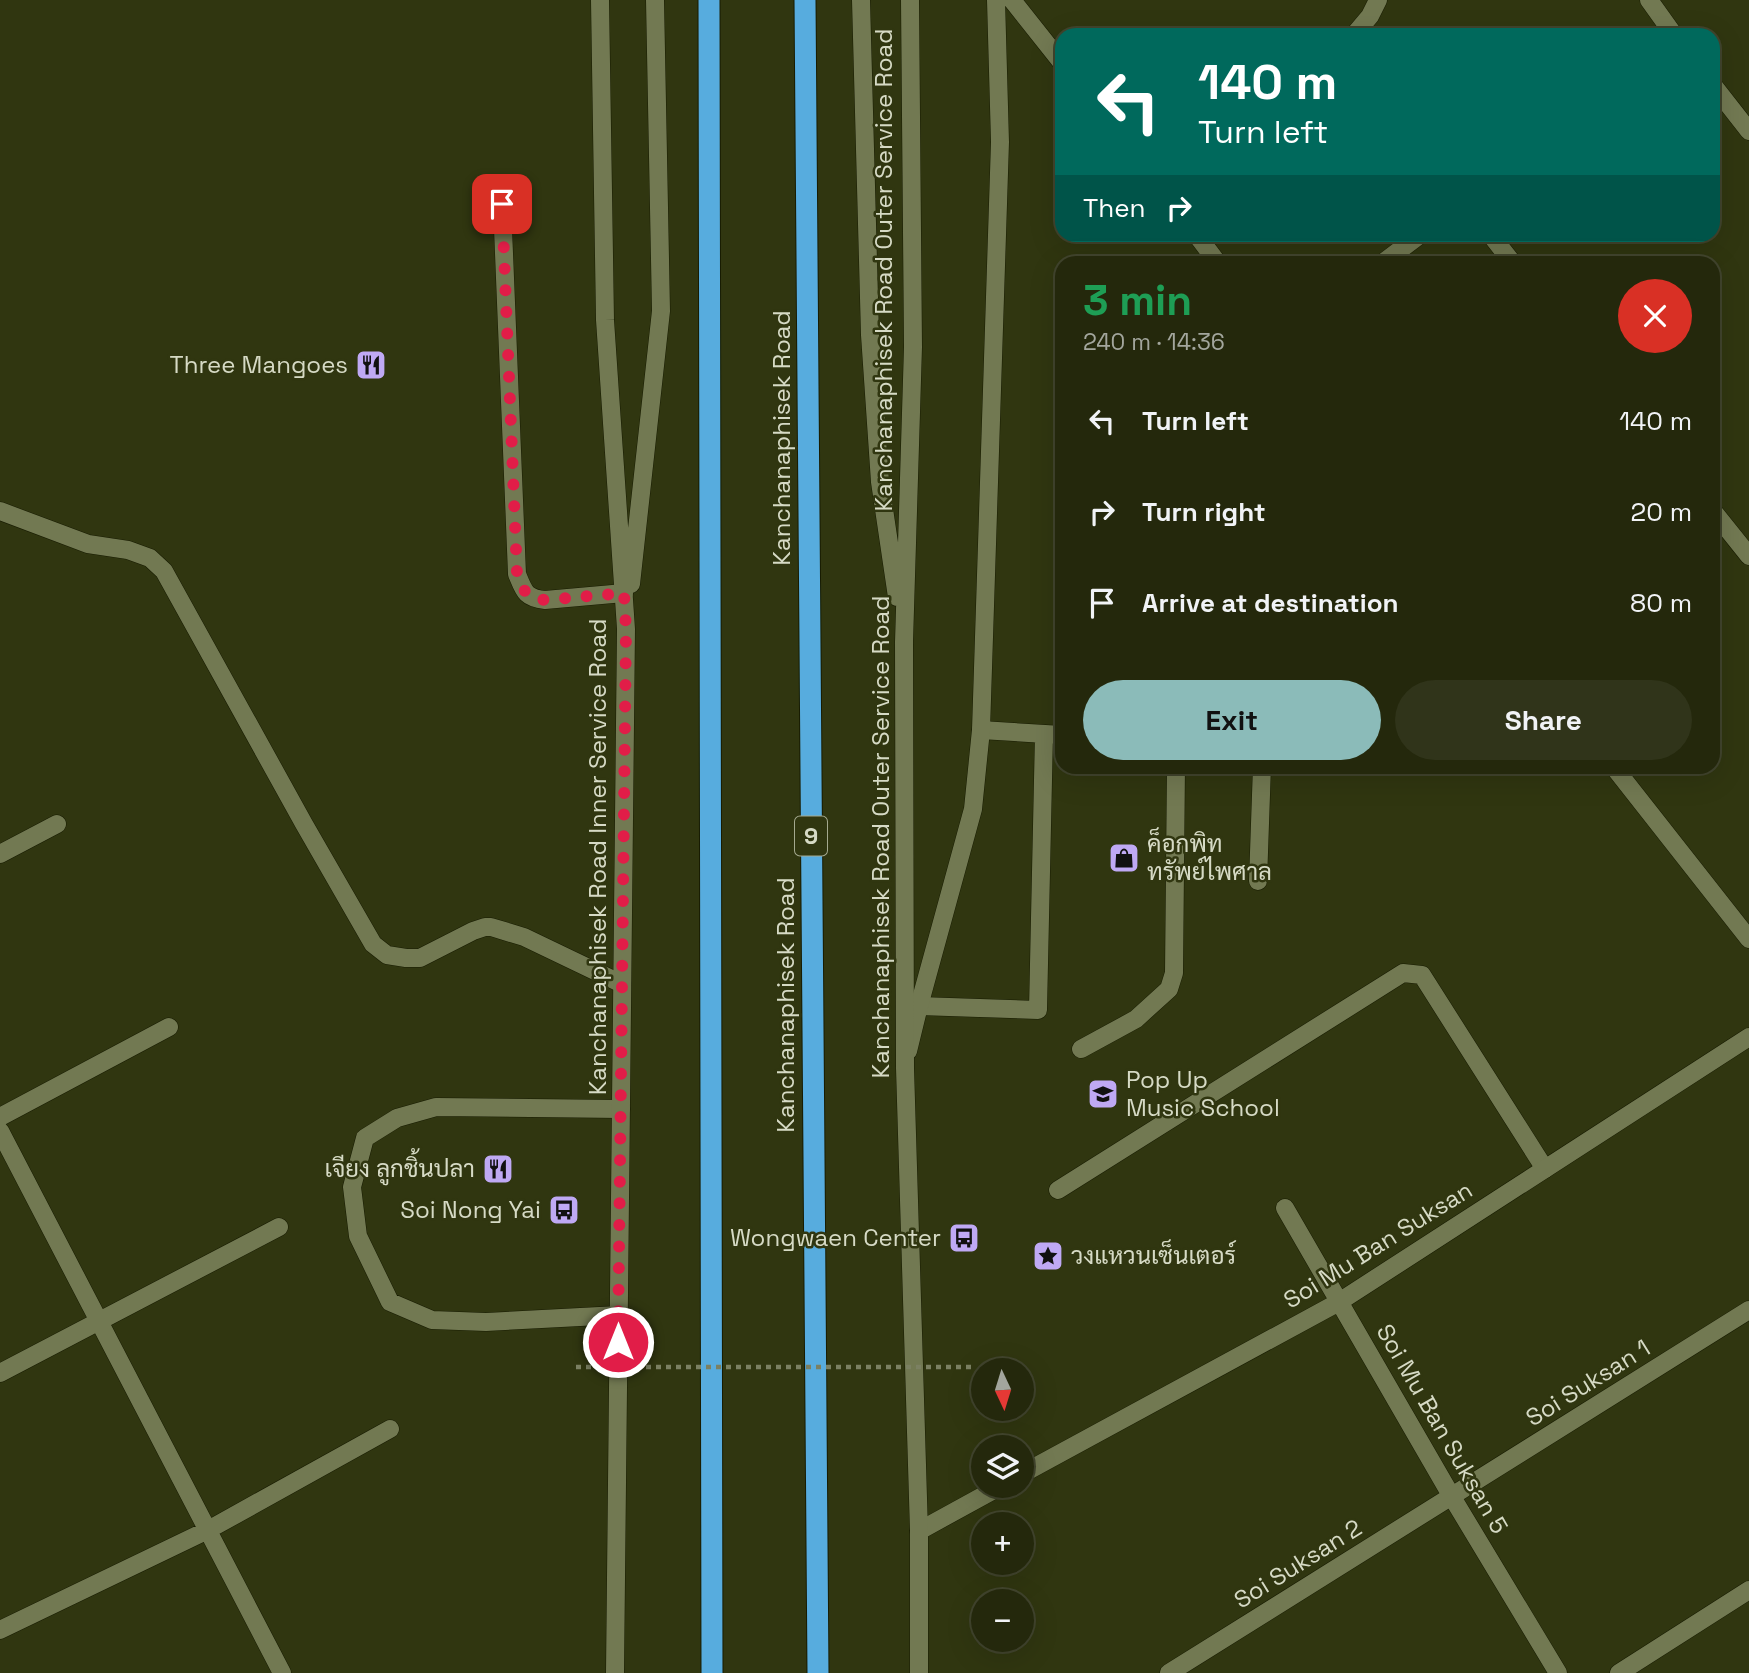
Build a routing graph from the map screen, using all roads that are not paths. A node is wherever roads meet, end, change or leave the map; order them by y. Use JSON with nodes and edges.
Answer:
{"nodes":[{"id":1,"x":600,"y":0,"type":"edge"},
{"id":2,"x":655,"y":0,"type":"edge"},
{"id":3,"x":709,"y":0,"type":"edge"},
{"id":4,"x":805,"y":0,"type":"edge"},
{"id":5,"x":910,"y":0,"type":"edge"},
{"id":6,"x":996,"y":0,"type":"edge"},
{"id":7,"x":1012,"y":0,"type":"edge"},
{"id":8,"x":1378,"y":0,"type":"edge"},
{"id":9,"x":1649,"y":0,"type":"edge"},
{"id":10,"x":861,"y":4,"type":"edge"},
{"id":11,"x":1360,"y":28,"type":"edge"},
{"id":12,"x":1669,"y":28,"type":"edge"},
{"id":13,"x":1055,"y":54,"type":"edge"},
{"id":14,"x":1720,"y":94,"type":"edge"},
{"id":15,"x":1749,"y":131,"type":"edge"},
{"id":16,"x":502,"y":204,"type":"dead end"},
{"id":17,"x":1410,"y":242,"type":"edge"},
{"id":18,"x":1496,"y":242,"type":"edge"},
{"id":19,"x":1392,"y":256,"type":"edge"},
{"id":20,"x":1507,"y":256,"type":"edge"},
{"id":21,"x":0,"y":511,"type":"edge"},
{"id":22,"x":1720,"y":520,"type":"edge"},
{"id":23,"x":1749,"y":556,"type":"edge"},
{"id":24,"x":624,"y":593,"type":"junction"},
{"id":25,"x":626,"y":629,"type":"junction"},
{"id":26,"x":904,"y":642,"type":"junction"},
{"id":27,"x":981,"y":730,"type":"junction"},
{"id":28,"x":1044,"y":734,"type":"junction"},
{"id":29,"x":1055,"y":735,"type":"edge"},
{"id":30,"x":1176,"y":774,"type":"edge"},
{"id":31,"x":1262,"y":774,"type":"edge"},
{"id":32,"x":1619,"y":774,"type":"edge"},
{"id":33,"x":57,"y":824,"type":"dead end"},
{"id":34,"x":0,"y":854,"type":"edge"},
{"id":35,"x":1258,"y":881,"type":"dead end"},
{"id":36,"x":1749,"y":939,"type":"edge"},
{"id":37,"x":622,"y":984,"type":"junction"},
{"id":38,"x":919,"y":1006,"type":"junction"},
{"id":39,"x":169,"y":1027,"type":"dead end"},
{"id":40,"x":1749,"y":1037,"type":"edge"},
{"id":41,"x":1081,"y":1049,"type":"dead end"},
{"id":42,"x":905,"y":1068,"type":"junction"},
{"id":43,"x":621,"y":1109,"type":"junction"},
{"id":44,"x":0,"y":1117,"type":"edge"},
{"id":45,"x":0,"y":1131,"type":"edge"},
{"id":46,"x":1545,"y":1169,"type":"junction"},
{"id":47,"x":1058,"y":1190,"type":"dead end"},
{"id":48,"x":1285,"y":1208,"type":"dead end"},
{"id":49,"x":279,"y":1227,"type":"dead end"},
{"id":50,"x":1339,"y":1302,"type":"junction"},
{"id":51,"x":1749,"y":1310,"type":"edge"},
{"id":52,"x":619,"y":1315,"type":"junction"},
{"id":53,"x":99,"y":1322,"type":"junction"},
{"id":54,"x":0,"y":1373,"type":"edge"},
{"id":55,"x":390,"y":1429,"type":"dead end"},
{"id":56,"x":1034,"y":1467,"type":"edge"},
{"id":57,"x":1452,"y":1497,"type":"junction"},
{"id":58,"x":979,"y":1498,"type":"edge"},
{"id":59,"x":208,"y":1530,"type":"junction"},
{"id":60,"x":919,"y":1531,"type":"junction"},
{"id":61,"x":1749,"y":1590,"type":"edge"},
{"id":62,"x":0,"y":1630,"type":"edge"},
{"id":63,"x":282,"y":1673,"type":"edge"},
{"id":64,"x":615,"y":1673,"type":"edge"},
{"id":65,"x":712,"y":1673,"type":"edge"},
{"id":66,"x":818,"y":1673,"type":"edge"},
{"id":67,"x":919,"y":1673,"type":"edge"},
{"id":68,"x":1169,"y":1673,"type":"edge"},
{"id":69,"x":1558,"y":1673,"type":"edge"},
{"id":70,"x":1619,"y":1673,"type":"edge"}],
"edges":[{"from":1,"to":24,"type":"street","name":"Kanchanaphisek Road Inner Service Road"},
{"from":2,"to":25,"type":"street"},
{"from":3,"to":65,"type":"highway"},
{"from":4,"to":66,"type":"highway","name":"Kanchanaphisek Road","number":"9"},
{"from":5,"to":26,"type":"street","name":"Kanchanaphisek Road Outer Service Road"},
{"from":6,"to":27,"type":"street"},
{"from":7,"to":13,"type":"street"},
{"from":8,"to":11,"type":"street"},
{"from":9,"to":12,"type":"street"},
{"from":10,"to":26,"type":"street"},
{"from":14,"to":15,"type":"street"},
{"from":16,"to":24,"type":"street"},
{"from":17,"to":19,"type":"street"},
{"from":18,"to":20,"type":"street"},
{"from":21,"to":37,"type":"street"},
{"from":22,"to":23,"type":"street"},
{"from":24,"to":25,"type":"street","name":"Kanchanaphisek Road Inner Service Road"},
{"from":25,"to":37,"type":"street","name":"Kanchanaphisek Road Inner Service Road"},
{"from":26,"to":42,"type":"street","name":"Kanchanaphisek Road Outer Service Road"},
{"from":27,"to":28,"type":"street"},
{"from":27,"to":38,"type":"street"},
{"from":28,"to":29,"type":"street"},
{"from":28,"to":38,"type":"street"},
{"from":30,"to":41,"type":"street"},
{"from":31,"to":35,"type":"street"},
{"from":32,"to":36,"type":"street"},
{"from":33,"to":34,"type":"street"},
{"from":37,"to":43,"type":"street","name":"Kanchanaphisek Road Inner Service Road"},
{"from":38,"to":42,"type":"street"},
{"from":39,"to":44,"type":"street"},
{"from":40,"to":46,"type":"street","name":"Soi Mu Ban Suksan"},
{"from":42,"to":60,"type":"street","name":"Kanchanaphisek Road Outer Service Road"},
{"from":43,"to":52,"type":"street","name":"Kanchanaphisek Road Inner Service Road"},
{"from":43,"to":52,"type":"street"},
{"from":45,"to":53,"type":"street"},
{"from":46,"to":47,"type":"street"},
{"from":46,"to":50,"type":"street","name":"Soi Mu Ban Suksan"},
{"from":48,"to":50,"type":"street","name":"Soi Mu Ban Suksan 5"},
{"from":49,"to":53,"type":"street"},
{"from":50,"to":56,"type":"street","name":"Soi Mu Ban Suksan"},
{"from":50,"to":57,"type":"street","name":"Soi Mu Ban Suksan 5"},
{"from":51,"to":57,"type":"street","name":"Soi Suksan 1"},
{"from":52,"to":64,"type":"street","name":"Kanchanaphisek Road Inner Service Road"},
{"from":53,"to":54,"type":"street"},
{"from":53,"to":59,"type":"street"},
{"from":55,"to":59,"type":"street"},
{"from":57,"to":68,"type":"street","name":"Soi Suksan 2"},
{"from":57,"to":69,"type":"street","name":"Soi Mu Ban Suksan 5"},
{"from":58,"to":60,"type":"street"},
{"from":59,"to":62,"type":"street"},
{"from":59,"to":63,"type":"street"},
{"from":60,"to":67,"type":"street","name":"Kanchanaphisek Road Outer Service Road"},
{"from":61,"to":70,"type":"street"}]}
